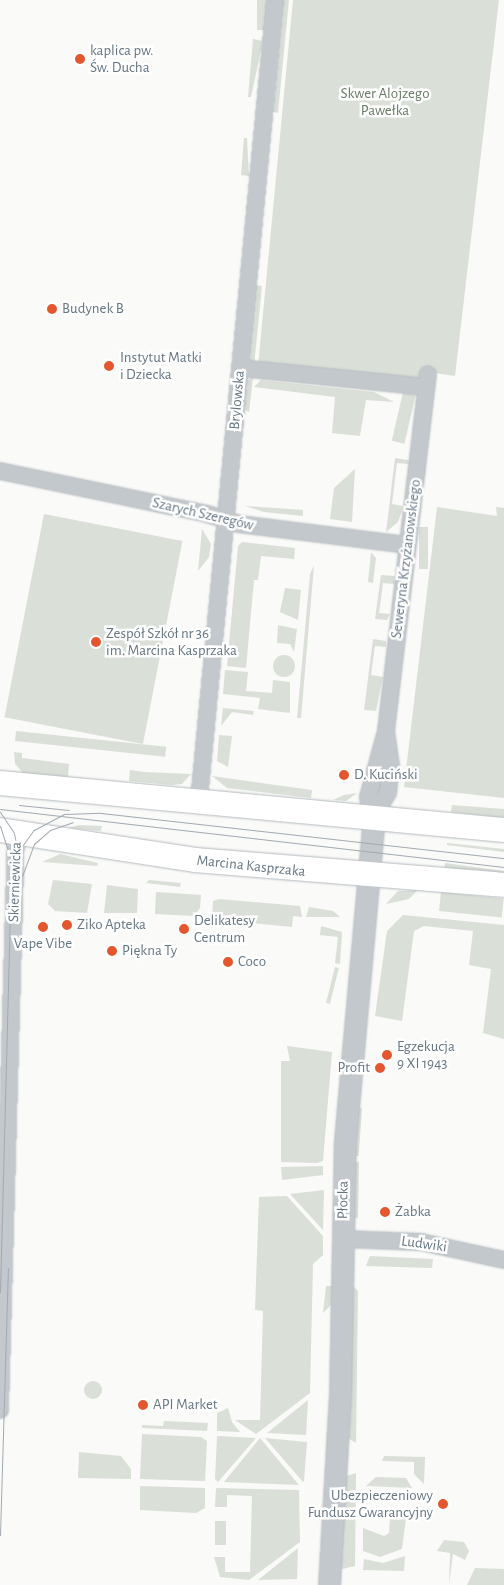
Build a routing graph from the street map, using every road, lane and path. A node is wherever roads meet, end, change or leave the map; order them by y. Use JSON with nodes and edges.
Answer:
{"nodes":[{"id":1,"x":275,"y":0,"type":"edge"},
{"id":2,"x":240,"y":368,"type":"junction"},
{"id":3,"x":0,"y":471,"type":"edge"},
{"id":4,"x":226,"y":521,"type":"junction"},
{"id":5,"x":407,"y":545,"type":"junction"},
{"id":6,"x":0,"y":783,"type":"edge"},
{"id":7,"x":199,"y":800,"type":"junction"},
{"id":8,"x":374,"y":816,"type":"junction"},
{"id":9,"x":504,"y":830,"type":"edge"},
{"id":10,"x":8,"y":832,"type":"edge"},
{"id":11,"x":371,"y":875,"type":"junction"},
{"id":12,"x":504,"y":885,"type":"edge"},
{"id":13,"x":343,"y":1239,"type":"junction"},
{"id":14,"x":504,"y":1260,"type":"edge"},
{"id":15,"x":0,"y":1410,"type":"edge"},
{"id":16,"x":329,"y":1585,"type":"edge"}],
"edges":[{"from":1,"to":2,"type":"street","name":"Brylowska"},
{"from":2,"to":4,"type":"street","name":"Brylowska"},
{"from":2,"to":5,"type":"street","name":"Seweryna Krzyżanowskiego"},
{"from":3,"to":4,"type":"street","name":"Szarych Szeregów"},
{"from":4,"to":5,"type":"street","name":"Szarych Szeregów"},
{"from":4,"to":7,"type":"street","name":"Brylowska"},
{"from":5,"to":8,"type":"street","name":"Seweryna Krzyżanowskiego"},
{"from":6,"to":7,"type":"main road"},
{"from":7,"to":8,"type":"main road"},
{"from":8,"to":9,"type":"main road"},
{"from":8,"to":11,"type":"street","name":"Płocka"},
{"from":10,"to":11,"type":"main road","name":"Marcina Kasprzaka"},
{"from":10,"to":15,"type":"street","name":"Skierniewicka"},
{"from":11,"to":12,"type":"main road","name":"Marcina Kasprzaka"},
{"from":11,"to":13,"type":"street","name":"Płocka"},
{"from":13,"to":14,"type":"street","name":"Ludwiki"},
{"from":13,"to":16,"type":"street","name":"Płocka"}]}
